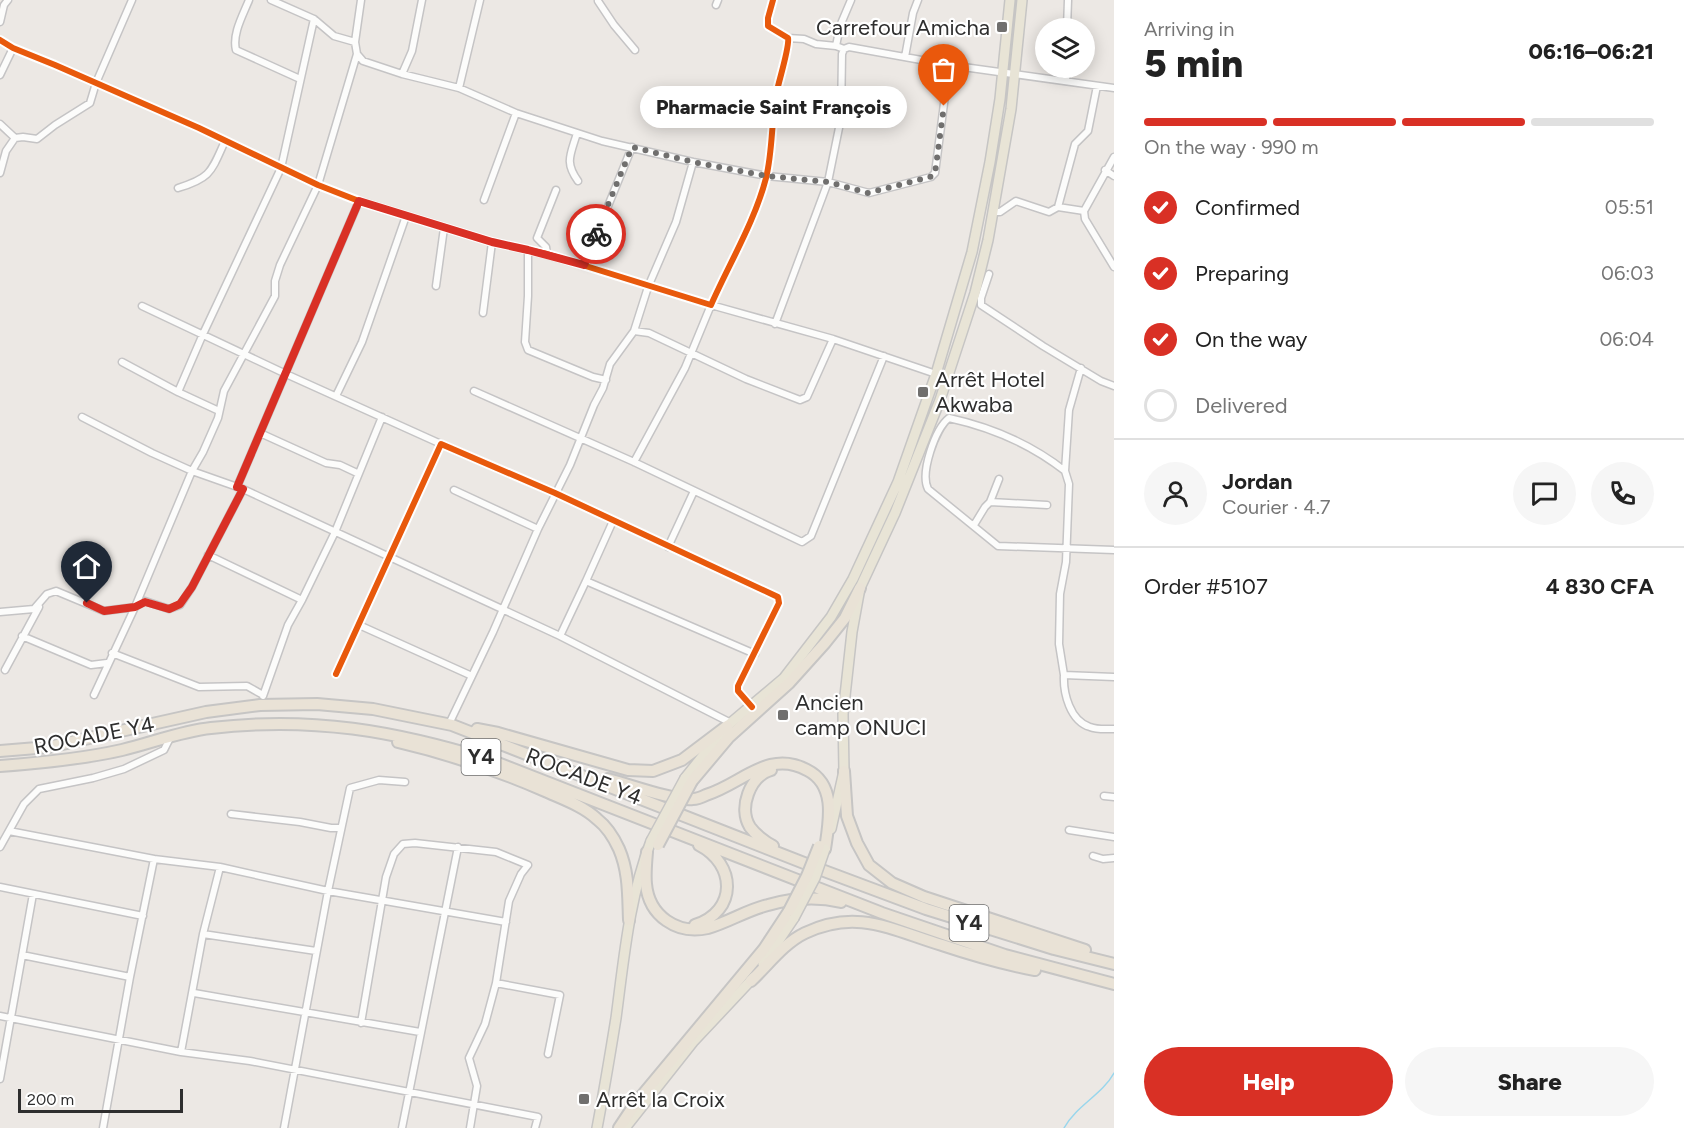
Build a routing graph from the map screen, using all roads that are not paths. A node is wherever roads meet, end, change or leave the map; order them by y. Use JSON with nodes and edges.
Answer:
{"nodes":[{"id":1,"x":8,"y":0,"type":"edge"},
{"id":2,"x":132,"y":0,"type":"edge"},
{"id":3,"x":249,"y":0,"type":"edge"},
{"id":4,"x":271,"y":0,"type":"edge"},
{"id":5,"x":361,"y":0,"type":"edge"},
{"id":6,"x":422,"y":0,"type":"edge"},
{"id":7,"x":480,"y":0,"type":"edge"},
{"id":8,"x":597,"y":0,"type":"edge"},
{"id":9,"x":773,"y":0,"type":"edge"},
{"id":10,"x":851,"y":0,"type":"edge"},
{"id":11,"x":918,"y":0,"type":"edge"},
{"id":12,"x":1010,"y":0,"type":"edge"},
{"id":13,"x":1022,"y":0,"type":"edge"},
{"id":14,"x":1068,"y":0,"type":"edge"},
{"id":15,"x":1067,"y":18,"type":"edge"},
{"id":16,"x":314,"y":19,"type":"junction"},
{"id":17,"x":0,"y":22,"type":"edge"},
{"id":18,"x":788,"y":38,"type":"junction"},
{"id":19,"x":0,"y":40,"type":"edge"},
{"id":20,"x":356,"y":42,"type":"junction"},
{"id":21,"x":837,"y":46,"type":"junction"},
{"id":22,"x":13,"y":48,"type":"junction"},
{"id":23,"x":844,"y":49,"type":"junction"},
{"id":24,"x":635,"y":50,"type":"dead end"},
{"id":25,"x":357,"y":54,"type":"junction"},
{"id":26,"x":905,"y":57,"type":"junction"},
{"id":27,"x":949,"y":65,"type":"junction"},
{"id":28,"x":1004,"y":72,"type":"junction"},
{"id":29,"x":402,"y":74,"type":"junction"},
{"id":30,"x":1015,"y":74,"type":"junction"},
{"id":31,"x":0,"y":75,"type":"edge"},
{"id":32,"x":1066,"y":78,"type":"edge"},
{"id":33,"x":300,"y":79,"type":"junction"},
{"id":34,"x":1066,"y":81,"type":"junction"},
{"id":35,"x":96,"y":83,"type":"junction"},
{"id":36,"x":1096,"y":86,"type":"junction"},
{"id":37,"x":459,"y":88,"type":"junction"},
{"id":38,"x":1114,"y":88,"type":"edge"},
{"id":39,"x":516,"y":113,"type":"junction"},
{"id":40,"x":0,"y":124,"type":"edge"},
{"id":41,"x":577,"y":133,"type":"junction"},
{"id":42,"x":15,"y":138,"type":"junction"},
{"id":43,"x":225,"y":141,"type":"junction"},
{"id":44,"x":632,"y":147,"type":"junction"},
{"id":45,"x":1114,"y":157,"type":"edge"},
{"id":46,"x":693,"y":162,"type":"junction"},
{"id":47,"x":281,"y":168,"type":"junction"},
{"id":48,"x":1106,"y":171,"type":"junction"},
{"id":49,"x":0,"y":173,"type":"edge"},
{"id":50,"x":767,"y":176,"type":"junction"},
{"id":51,"x":1114,"y":176,"type":"edge"},
{"id":52,"x":578,"y":181,"type":"dead end"},
{"id":53,"x":828,"y":182,"type":"junction"},
{"id":54,"x":318,"y":185,"type":"junction"},
{"id":55,"x":178,"y":188,"type":"dead end"},
{"id":56,"x":556,"y":190,"type":"dead end"},
{"id":57,"x":484,"y":200,"type":"dead end"},
{"id":58,"x":359,"y":201,"type":"junction"},
{"id":59,"x":1058,"y":207,"type":"junction"},
{"id":60,"x":1084,"y":211,"type":"junction"},
{"id":61,"x":993,"y":212,"type":"junction"},
{"id":62,"x":406,"y":216,"type":"junction"},
{"id":63,"x":444,"y":228,"type":"junction"},
{"id":64,"x":492,"y":242,"type":"junction"},
{"id":65,"x":528,"y":250,"type":"junction"},
{"id":66,"x":547,"y":255,"type":"junction"},
{"id":67,"x":584,"y":265,"type":"junction"},
{"id":68,"x":1114,"y":267,"type":"edge"},
{"id":69,"x":989,"y":274,"type":"dead end"},
{"id":70,"x":436,"y":286,"type":"dead end"},
{"id":71,"x":648,"y":287,"type":"junction"},
{"id":72,"x":711,"y":305,"type":"junction"},
{"id":73,"x":142,"y":306,"type":"dead end"},
{"id":74,"x":483,"y":313,"type":"dead end"},
{"id":75,"x":775,"y":324,"type":"junction"},
{"id":76,"x":634,"y":331,"type":"junction"},
{"id":77,"x":203,"y":334,"type":"junction"},
{"id":78,"x":833,"y":339,"type":"junction"},
{"id":79,"x":244,"y":354,"type":"junction"},
{"id":80,"x":691,"y":354,"type":"junction"},
{"id":81,"x":884,"y":356,"type":"junction"},
{"id":82,"x":122,"y":362,"type":"dead end"},
{"id":83,"x":1081,"y":368,"type":"junction"},
{"id":84,"x":286,"y":374,"type":"junction"},
{"id":85,"x":936,"y":374,"type":"junction"},
{"id":86,"x":606,"y":380,"type":"junction"},
{"id":87,"x":1114,"y":386,"type":"edge"},
{"id":88,"x":474,"y":391,"type":"dead end"},
{"id":89,"x":178,"y":392,"type":"junction"},
{"id":90,"x":336,"y":396,"type":"junction"},
{"id":91,"x":219,"y":411,"type":"junction"},
{"id":92,"x":82,"y":417,"type":"dead end"},
{"id":93,"x":382,"y":417,"type":"junction"},
{"id":94,"x":260,"y":433,"type":"junction"},
{"id":95,"x":581,"y":440,"type":"junction"},
{"id":96,"x":441,"y":444,"type":"junction"},
{"id":97,"x":634,"y":462,"type":"junction"},
{"id":98,"x":192,"y":471,"type":"junction"},
{"id":99,"x":1065,"y":471,"type":"junction"},
{"id":100,"x":357,"y":473,"type":"junction"},
{"id":101,"x":999,"y":479,"type":"dead end"},
{"id":102,"x":240,"y":488,"type":"junction"},
{"id":103,"x":454,"y":490,"type":"dead end"},
{"id":104,"x":694,"y":491,"type":"junction"},
{"id":105,"x":555,"y":493,"type":"junction"},
{"id":106,"x":990,"y":502,"type":"junction"},
{"id":107,"x":1047,"y":505,"type":"dead end"},
{"id":108,"x":613,"y":521,"type":"junction"},
{"id":109,"x":974,"y":525,"type":"junction"},
{"id":110,"x":538,"y":529,"type":"junction"},
{"id":111,"x":334,"y":532,"type":"junction"},
{"id":112,"x":668,"y":548,"type":"junction"},
{"id":113,"x":1066,"y":550,"type":"junction"},
{"id":114,"x":1114,"y":550,"type":"edge"},
{"id":115,"x":208,"y":555,"type":"junction"},
{"id":116,"x":390,"y":556,"type":"junction"},
{"id":117,"x":586,"y":581,"type":"junction"},
{"id":118,"x":860,"y":588,"type":"junction"},
{"id":119,"x":302,"y":600,"type":"junction"},
{"id":120,"x":42,"y":601,"type":"junction"},
{"id":121,"x":135,"y":607,"type":"junction"},
{"id":122,"x":503,"y":609,"type":"junction"},
{"id":123,"x":0,"y":612,"type":"edge"},
{"id":124,"x":358,"y":625,"type":"junction"},
{"id":125,"x":22,"y":636,"type":"junction"},
{"id":126,"x":560,"y":636,"type":"junction"},
{"id":127,"x":112,"y":652,"type":"junction"},
{"id":128,"x":755,"y":654,"type":"junction"},
{"id":129,"x":108,"y":663,"type":"junction"},
{"id":130,"x":5,"y":670,"type":"dead end"},
{"id":131,"x":336,"y":674,"type":"dead end"},
{"id":132,"x":1064,"y":675,"type":"junction"},
{"id":133,"x":472,"y":676,"type":"junction"},
{"id":134,"x":1114,"y":677,"type":"edge"},
{"id":135,"x":93,"y":695,"type":"dead end"},
{"id":136,"x":261,"y":700,"type":"junction"},
{"id":137,"x":752,"y":707,"type":"junction"},
{"id":138,"x":301,"y":724,"type":"junction"},
{"id":139,"x":450,"y":724,"type":"junction"},
{"id":140,"x":729,"y":724,"type":"junction"},
{"id":141,"x":1114,"y":729,"type":"edge"},
{"id":142,"x":170,"y":738,"type":"junction"},
{"id":143,"x":0,"y":751,"type":"edge"},
{"id":144,"x":553,"y":763,"type":"junction"},
{"id":145,"x":0,"y":766,"type":"edge"},
{"id":146,"x":844,"y":771,"type":"junction"},
{"id":147,"x":689,"y":779,"type":"junction"},
{"id":148,"x":405,"y":782,"type":"dead end"},
{"id":149,"x":1104,"y":796,"type":"dead end"},
{"id":150,"x":1114,"y":797,"type":"edge"},
{"id":151,"x":231,"y":814,"type":"dead end"},
{"id":152,"x":653,"y":823,"type":"junction"},
{"id":153,"x":340,"y":828,"type":"junction"},
{"id":154,"x":1069,"y":830,"type":"dead end"},
{"id":155,"x":9,"y":831,"type":"junction"},
{"id":156,"x":1114,"y":837,"type":"edge"},
{"id":157,"x":652,"y":846,"type":"junction"},
{"id":158,"x":0,"y":847,"type":"edge"},
{"id":159,"x":822,"y":847,"type":"junction"},
{"id":160,"x":458,"y":848,"type":"junction"},
{"id":161,"x":1093,"y":856,"type":"dead end"},
{"id":162,"x":1114,"y":858,"type":"edge"},
{"id":163,"x":154,"y":859,"type":"junction"},
{"id":164,"x":220,"y":867,"type":"junction"},
{"id":165,"x":827,"y":872,"type":"junction"},
{"id":166,"x":0,"y":887,"type":"edge"},
{"id":167,"x":328,"y":891,"type":"junction"},
{"id":168,"x":33,"y":894,"type":"junction"},
{"id":169,"x":382,"y":901,"type":"junction"},
{"id":170,"x":445,"y":910,"type":"junction"},
{"id":171,"x":882,"y":913,"type":"junction"},
{"id":172,"x":792,"y":915,"type":"junction"},
{"id":173,"x":143,"y":916,"type":"junction"},
{"id":174,"x":629,"y":920,"type":"junction"},
{"id":175,"x":506,"y":922,"type":"junction"},
{"id":176,"x":203,"y":934,"type":"junction"},
{"id":177,"x":316,"y":951,"type":"junction"},
{"id":178,"x":22,"y":955,"type":"junction"},
{"id":179,"x":1114,"y":960,"type":"edge"},
{"id":180,"x":1114,"y":964,"type":"edge"},
{"id":181,"x":130,"y":977,"type":"junction"},
{"id":182,"x":751,"y":981,"type":"junction"},
{"id":183,"x":1100,"y":981,"type":"junction"},
{"id":184,"x":496,"y":983,"type":"junction"},
{"id":185,"x":1114,"y":984,"type":"edge"},
{"id":186,"x":194,"y":993,"type":"junction"},
{"id":187,"x":305,"y":1011,"type":"junction"},
{"id":188,"x":0,"y":1016,"type":"edge"},
{"id":189,"x":10,"y":1019,"type":"junction"},
{"id":190,"x":361,"y":1023,"type":"junction"},
{"id":191,"x":420,"y":1032,"type":"junction"},
{"id":192,"x":119,"y":1040,"type":"junction"},
{"id":193,"x":181,"y":1052,"type":"junction"},
{"id":194,"x":548,"y":1054,"type":"dead end"},
{"id":195,"x":293,"y":1071,"type":"junction"},
{"id":196,"x":0,"y":1079,"type":"edge"},
{"id":197,"x":409,"y":1091,"type":"junction"},
{"id":198,"x":475,"y":1105,"type":"junction"},
{"id":199,"x":103,"y":1128,"type":"edge"},
{"id":200,"x":284,"y":1128,"type":"edge"},
{"id":201,"x":402,"y":1128,"type":"edge"},
{"id":202,"x":470,"y":1128,"type":"edge"},
{"id":203,"x":535,"y":1128,"type":"edge"},
{"id":204,"x":597,"y":1128,"type":"edge"},
{"id":205,"x":619,"y":1128,"type":"edge"},
{"id":206,"x":625,"y":1128,"type":"edge"}],
"edges":[{"from":1,"to":17,"type":"street"},
{"from":2,"to":35,"type":"street"},
{"from":3,"to":33,"type":"street"},
{"from":4,"to":16,"type":"street"},
{"from":5,"to":20,"type":"street"},
{"from":6,"to":29,"type":"street"},
{"from":7,"to":37,"type":"street"},
{"from":8,"to":24,"type":"street"},
{"from":9,"to":18,"type":"street"},
{"from":10,"to":21,"type":"street"},
{"from":11,"to":26,"type":"street"},
{"from":12,"to":28,"type":"main road"},
{"from":13,"to":30,"type":"main road"},
{"from":14,"to":15,"type":"street"},
{"from":16,"to":20,"type":"street"},
{"from":16,"to":33,"type":"street"},
{"from":18,"to":21,"type":"street"},
{"from":18,"to":50,"type":"street"},
{"from":19,"to":22,"type":"street"},
{"from":20,"to":25,"type":"street"},
{"from":21,"to":23,"type":"street"},
{"from":22,"to":31,"type":"street"},
{"from":22,"to":35,"type":"street"},
{"from":23,"to":26,"type":"street"},
{"from":23,"to":53,"type":"street"},
{"from":25,"to":29,"type":"street"},
{"from":25,"to":54,"type":"street"},
{"from":26,"to":27,"type":"street"},
{"from":27,"to":28,"type":"street"},
{"from":27,"to":53,"type":"street"},
{"from":28,"to":30,"type":"street"},
{"from":28,"to":85,"type":"main road"},
{"from":29,"to":37,"type":"street"},
{"from":30,"to":34,"type":"street"},
{"from":30,"to":61,"type":"main road"},
{"from":32,"to":34,"type":"street"},
{"from":33,"to":47,"type":"street"},
{"from":34,"to":36,"type":"street"},
{"from":35,"to":42,"type":"street"},
{"from":35,"to":43,"type":"street"},
{"from":36,"to":38,"type":"street"},
{"from":36,"to":59,"type":"street"},
{"from":37,"to":39,"type":"street"},
{"from":39,"to":41,"type":"street"},
{"from":39,"to":57,"type":"street"},
{"from":40,"to":42,"type":"street"},
{"from":41,"to":44,"type":"street"},
{"from":41,"to":52,"type":"street"},
{"from":42,"to":49,"type":"street"},
{"from":43,"to":47,"type":"street"},
{"from":43,"to":55,"type":"street"},
{"from":44,"to":46,"type":"street"},
{"from":44,"to":67,"type":"street"},
{"from":45,"to":48,"type":"street"},
{"from":46,"to":50,"type":"street"},
{"from":46,"to":71,"type":"street"},
{"from":47,"to":54,"type":"street"},
{"from":47,"to":77,"type":"street"},
{"from":48,"to":51,"type":"street"},
{"from":48,"to":60,"type":"street"},
{"from":50,"to":53,"type":"street"},
{"from":50,"to":72,"type":"street"},
{"from":53,"to":75,"type":"street"},
{"from":54,"to":58,"type":"street"},
{"from":54,"to":79,"type":"street"},
{"from":56,"to":66,"type":"street"},
{"from":58,"to":62,"type":"street"},
{"from":58,"to":84,"type":"street"},
{"from":59,"to":60,"type":"street"},
{"from":59,"to":61,"type":"street"},
{"from":60,"to":68,"type":"street"},
{"from":61,"to":118,"type":"main road"},
{"from":62,"to":63,"type":"street"},
{"from":62,"to":90,"type":"street"},
{"from":63,"to":64,"type":"street"},
{"from":63,"to":70,"type":"street"},
{"from":64,"to":65,"type":"street"},
{"from":64,"to":74,"type":"street"},
{"from":65,"to":66,"type":"street"},
{"from":65,"to":86,"type":"street"},
{"from":66,"to":67,"type":"street"},
{"from":67,"to":71,"type":"street"},
{"from":69,"to":83,"type":"street"},
{"from":71,"to":72,"type":"street"},
{"from":71,"to":76,"type":"street"},
{"from":72,"to":75,"type":"street"},
{"from":72,"to":80,"type":"street"},
{"from":73,"to":77,"type":"street"},
{"from":75,"to":78,"type":"street"},
{"from":76,"to":80,"type":"street"},
{"from":76,"to":86,"type":"street"},
{"from":77,"to":79,"type":"street"},
{"from":77,"to":89,"type":"street"},
{"from":78,"to":80,"type":"street"},
{"from":78,"to":81,"type":"street"},
{"from":79,"to":84,"type":"street"},
{"from":79,"to":91,"type":"street"},
{"from":80,"to":97,"type":"street"},
{"from":81,"to":85,"type":"street"},
{"from":81,"to":104,"type":"street"},
{"from":82,"to":89,"type":"street"},
{"from":83,"to":87,"type":"street"},
{"from":83,"to":99,"type":"street"},
{"from":84,"to":90,"type":"street"},
{"from":84,"to":94,"type":"street"},
{"from":85,"to":137,"type":"main road"},
{"from":86,"to":95,"type":"street"},
{"from":88,"to":95,"type":"street"},
{"from":89,"to":91,"type":"street"},
{"from":90,"to":93,"type":"street"},
{"from":91,"to":98,"type":"street"},
{"from":92,"to":98,"type":"street"},
{"from":93,"to":96,"type":"street"},
{"from":93,"to":100,"type":"street"},
{"from":94,"to":100,"type":"street"},
{"from":94,"to":102,"type":"street"},
{"from":95,"to":97,"type":"street"},
{"from":95,"to":105,"type":"street"},
{"from":96,"to":105,"type":"street"},
{"from":96,"to":116,"type":"street"},
{"from":97,"to":104,"type":"street"},
{"from":98,"to":102,"type":"street"},
{"from":98,"to":121,"type":"street"},
{"from":99,"to":109,"type":"street"},
{"from":99,"to":113,"type":"street"},
{"from":100,"to":111,"type":"street"},
{"from":101,"to":106,"type":"street"},
{"from":102,"to":111,"type":"street"},
{"from":102,"to":115,"type":"street"},
{"from":103,"to":110,"type":"street"},
{"from":104,"to":112,"type":"street"},
{"from":105,"to":108,"type":"street"},
{"from":105,"to":110,"type":"street"},
{"from":106,"to":107,"type":"street"},
{"from":106,"to":109,"type":"street"},
{"from":108,"to":112,"type":"street"},
{"from":108,"to":117,"type":"street"},
{"from":109,"to":113,"type":"street"},
{"from":110,"to":122,"type":"street"},
{"from":111,"to":116,"type":"street"},
{"from":111,"to":119,"type":"street"},
{"from":112,"to":128,"type":"street"},
{"from":113,"to":114,"type":"street"},
{"from":113,"to":132,"type":"street"},
{"from":115,"to":119,"type":"street"},
{"from":115,"to":121,"type":"street"},
{"from":116,"to":122,"type":"street"},
{"from":116,"to":124,"type":"street"},
{"from":117,"to":126,"type":"street"},
{"from":117,"to":128,"type":"street"},
{"from":118,"to":146,"type":"main road"},
{"from":118,"to":147,"type":"highway"},
{"from":119,"to":136,"type":"street"},
{"from":120,"to":121,"type":"street"},
{"from":120,"to":123,"type":"street"},
{"from":120,"to":125,"type":"street"},
{"from":121,"to":127,"type":"street"},
{"from":122,"to":126,"type":"street"},
{"from":122,"to":133,"type":"street"},
{"from":124,"to":131,"type":"street"},
{"from":124,"to":133,"type":"street"},
{"from":125,"to":129,"type":"street"},
{"from":125,"to":130,"type":"street"},
{"from":126,"to":140,"type":"street"},
{"from":127,"to":129,"type":"street"},
{"from":127,"to":136,"type":"street"},
{"from":128,"to":137,"type":"street"},
{"from":129,"to":135,"type":"street"},
{"from":132,"to":134,"type":"street"},
{"from":132,"to":141,"type":"street"},
{"from":133,"to":139,"type":"street"},
{"from":136,"to":139,"type":"highway","name":"ROCADE Y4","number":"Y4"},
{"from":136,"to":143,"type":"highway","name":"ROCADE Y4","number":"Y4"},
{"from":137,"to":140,"type":"main road"},
{"from":138,"to":142,"type":"highway","name":"ROCADE Y4","number":"Y4"},
{"from":138,"to":152,"type":"highway","name":"ROCADE Y4","number":"Y4"},
{"from":138,"to":174,"type":"highway"},
{"from":139,"to":140,"type":"highway"},
{"from":139,"to":144,"type":"highway","name":"ROCADE Y4","number":"Y4"},
{"from":140,"to":147,"type":"main road"},
{"from":142,"to":145,"type":"highway","name":"ROCADE Y4","number":"Y4"},
{"from":142,"to":155,"type":"street"},
{"from":144,"to":159,"type":"highway"},
{"from":144,"to":165,"type":"highway","name":"ROCADE Y4","number":"Y4"},
{"from":146,"to":159,"type":"main road"},
{"from":146,"to":179,"type":"highway"},
{"from":147,"to":157,"type":"highway","bridge":true},
{"from":148,"to":153,"type":"street"},
{"from":149,"to":150,"type":"street"},
{"from":151,"to":153,"type":"street"},
{"from":152,"to":157,"type":"highway"},
{"from":152,"to":171,"type":"highway","name":"ROCADE Y4","number":"Y4"},
{"from":153,"to":167,"type":"street"},
{"from":154,"to":156,"type":"street"},
{"from":155,"to":158,"type":"street"},
{"from":155,"to":163,"type":"street"},
{"from":157,"to":171,"type":"highway"},
{"from":157,"to":174,"type":"main road"},
{"from":159,"to":165,"type":"highway"},
{"from":159,"to":172,"type":"highway","bridge":true},
{"from":160,"to":169,"type":"street"},
{"from":160,"to":170,"type":"street"},
{"from":160,"to":175,"type":"street"},
{"from":161,"to":162,"type":"street"},
{"from":163,"to":164,"type":"street"},
{"from":163,"to":173,"type":"street"},
{"from":164,"to":167,"type":"street"},
{"from":164,"to":176,"type":"street"},
{"from":165,"to":180,"type":"highway","name":"ROCADE Y4","number":"Y4"},
{"from":166,"to":168,"type":"street"},
{"from":167,"to":169,"type":"street"},
{"from":167,"to":177,"type":"street"},
{"from":168,"to":173,"type":"street"},
{"from":168,"to":178,"type":"street"},
{"from":169,"to":170,"type":"street"},
{"from":169,"to":190,"type":"street"},
{"from":170,"to":175,"type":"street"},
{"from":170,"to":191,"type":"street"},
{"from":171,"to":183,"type":"highway","name":"ROCADE Y4","number":"Y4"},
{"from":172,"to":182,"type":"main road"},
{"from":172,"to":205,"type":"highway"},
{"from":173,"to":181,"type":"street"},
{"from":174,"to":204,"type":"main road"},
{"from":175,"to":184,"type":"street"},
{"from":176,"to":177,"type":"street"},
{"from":176,"to":186,"type":"street"},
{"from":177,"to":187,"type":"street"},
{"from":178,"to":181,"type":"street"},
{"from":178,"to":189,"type":"street"},
{"from":181,"to":192,"type":"street"},
{"from":182,"to":183,"type":"highway"},
{"from":182,"to":206,"type":"main road"},
{"from":183,"to":185,"type":"highway","name":"ROCADE Y4","number":"Y4"},
{"from":184,"to":194,"type":"street"},
{"from":184,"to":198,"type":"street"},
{"from":186,"to":187,"type":"street"},
{"from":186,"to":193,"type":"street"},
{"from":187,"to":190,"type":"street"},
{"from":187,"to":195,"type":"street"},
{"from":188,"to":189,"type":"street"},
{"from":189,"to":192,"type":"street"},
{"from":189,"to":196,"type":"street"},
{"from":190,"to":191,"type":"street"},
{"from":191,"to":197,"type":"street"},
{"from":192,"to":193,"type":"street"},
{"from":192,"to":199,"type":"street"},
{"from":193,"to":195,"type":"street"},
{"from":195,"to":197,"type":"street"},
{"from":195,"to":200,"type":"street"},
{"from":197,"to":198,"type":"street"},
{"from":197,"to":201,"type":"street"},
{"from":198,"to":202,"type":"street"},
{"from":198,"to":203,"type":"street"}]}
